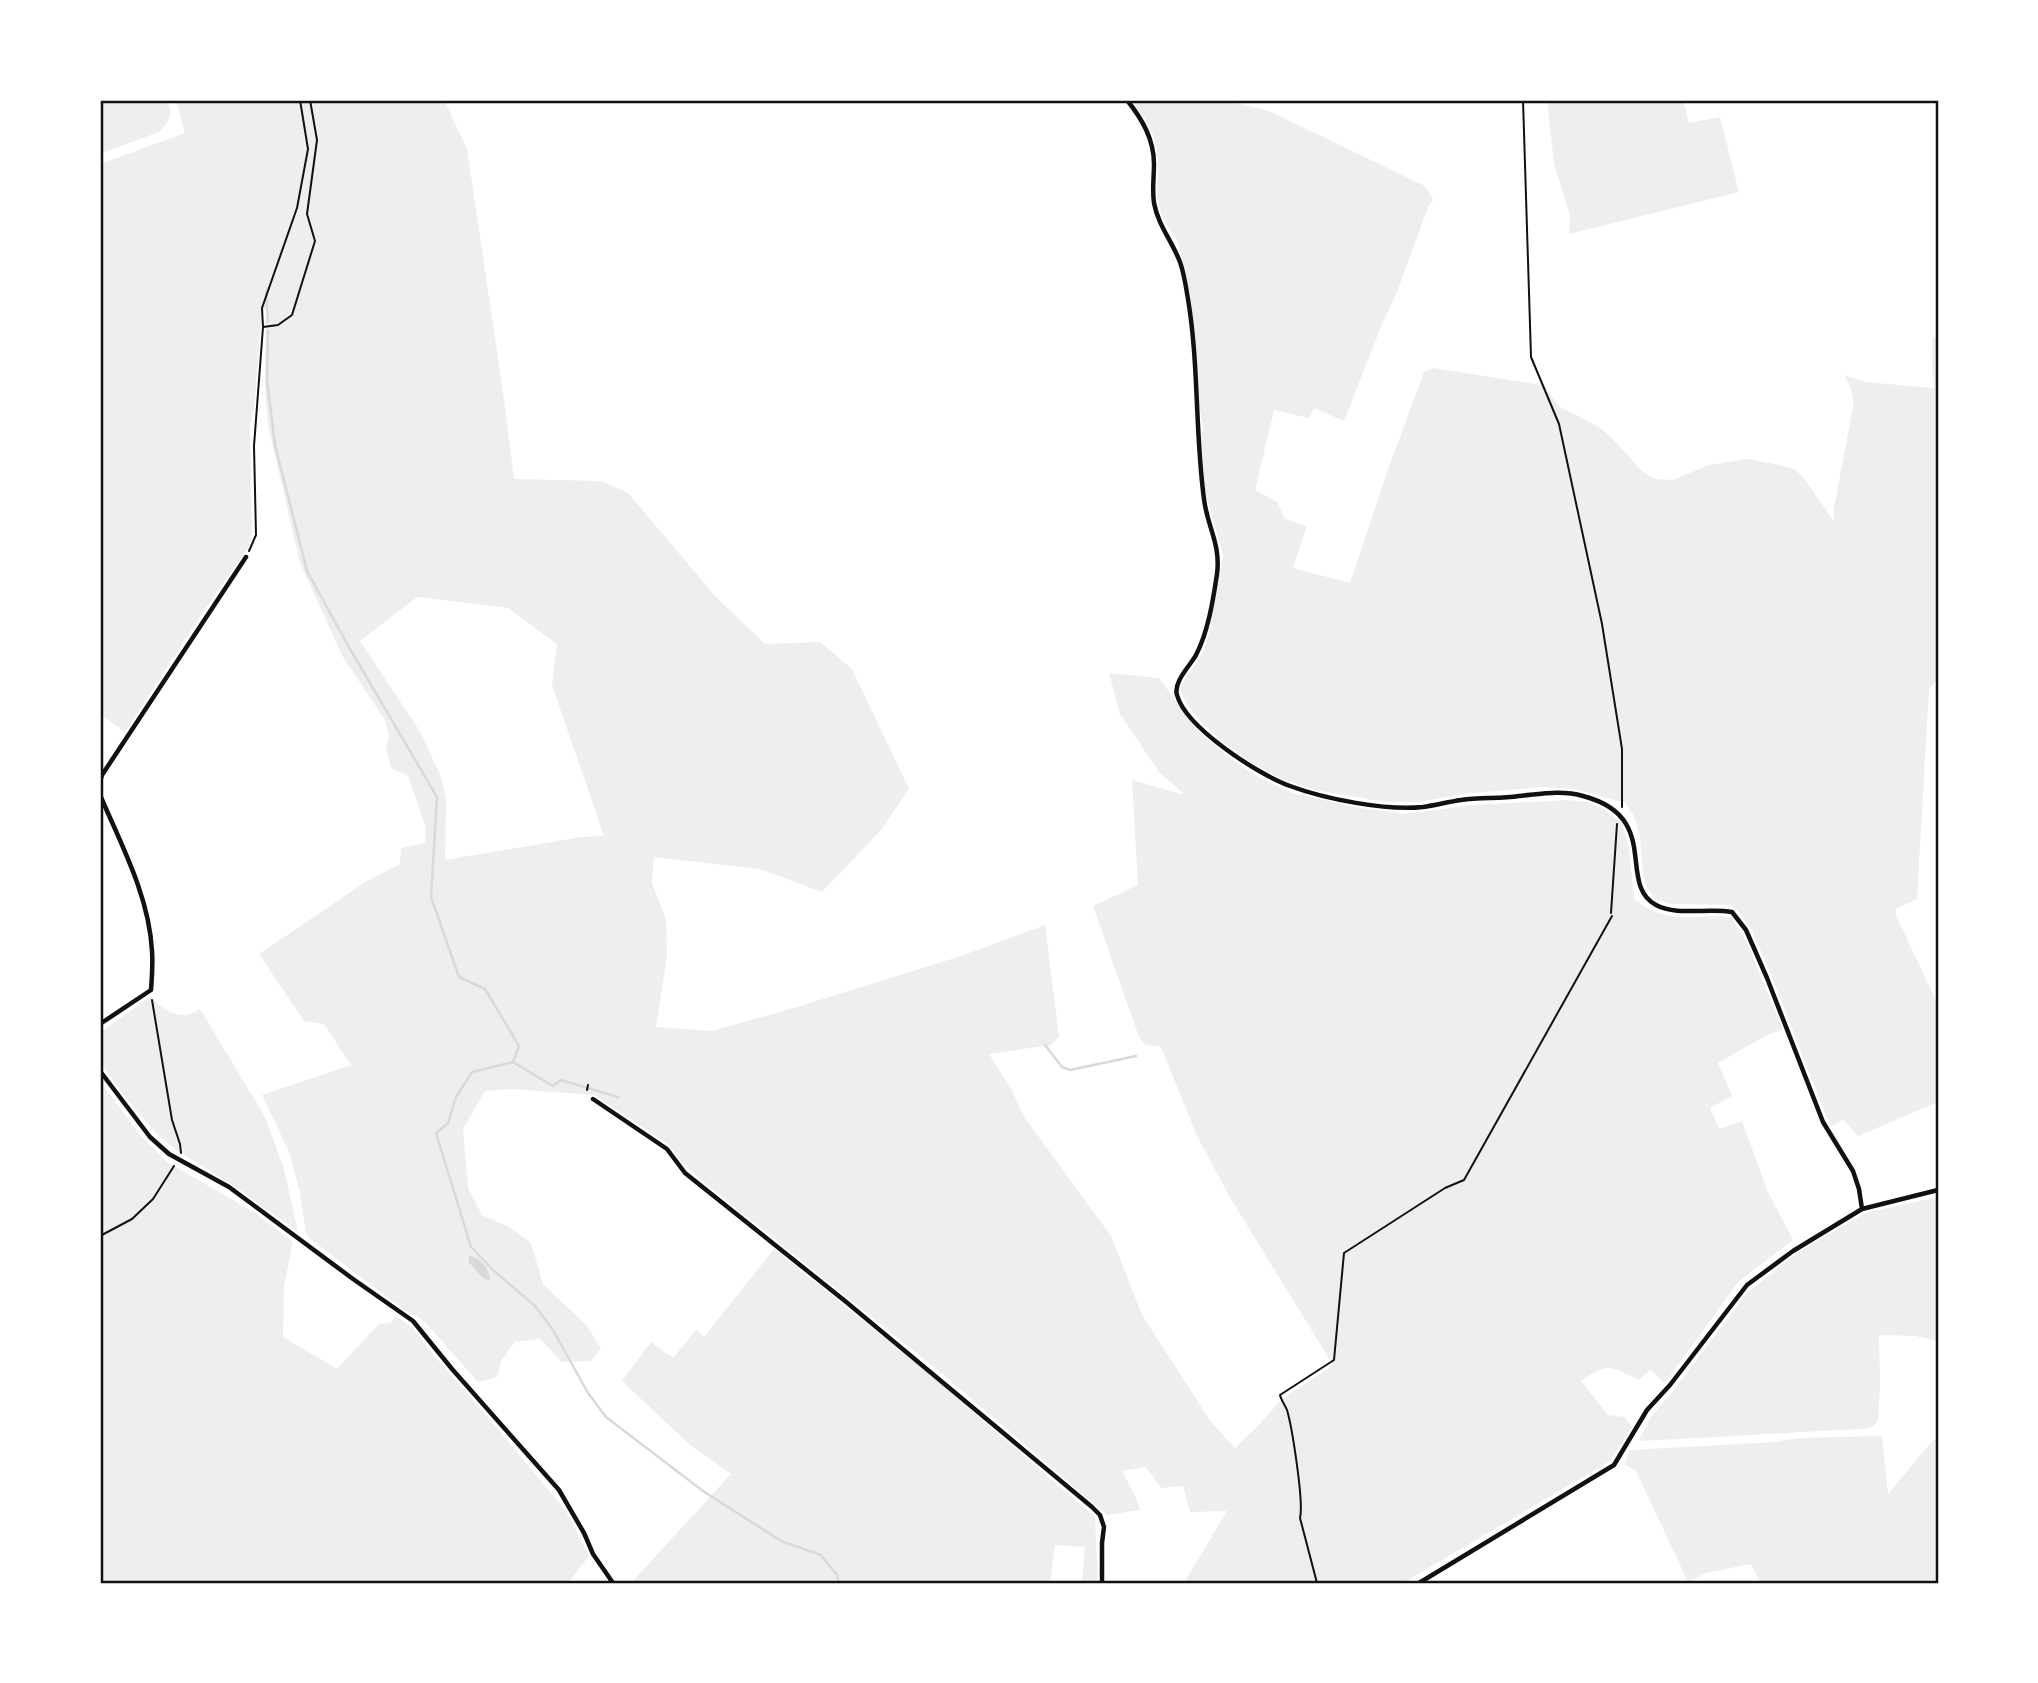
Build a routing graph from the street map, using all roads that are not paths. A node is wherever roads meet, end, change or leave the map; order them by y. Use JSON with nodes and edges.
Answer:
{"nodes":[{"id":1,"x":1127,"y":100,"type":"edge"},
{"id":2,"x":246,"y":557,"type":"road end"},
{"id":3,"x":100,"y":782,"type":"edge"},
{"id":4,"x":100,"y":794,"type":"edge"},
{"id":5,"x":100,"y":1024,"type":"edge"},
{"id":6,"x":100,"y":1071,"type":"edge"},
{"id":7,"x":593,"y":1099,"type":"dead end"},
{"id":8,"x":1938,"y":1190,"type":"edge"},
{"id":9,"x":1862,"y":1209,"type":"junction"},
{"id":10,"x":613,"y":1583,"type":"edge"},
{"id":11,"x":1102,"y":1583,"type":"edge"},
{"id":12,"x":1419,"y":1583,"type":"edge"}],
"edges":[{"from":1,"to":9,"type":"street"},
{"from":2,"to":3,"type":"street"},
{"from":4,"to":5,"type":"street"},
{"from":6,"to":10,"type":"street"},
{"from":7,"to":11,"type":"street"},
{"from":8,"to":9,"type":"street"},
{"from":9,"to":12,"type":"street"}]}
